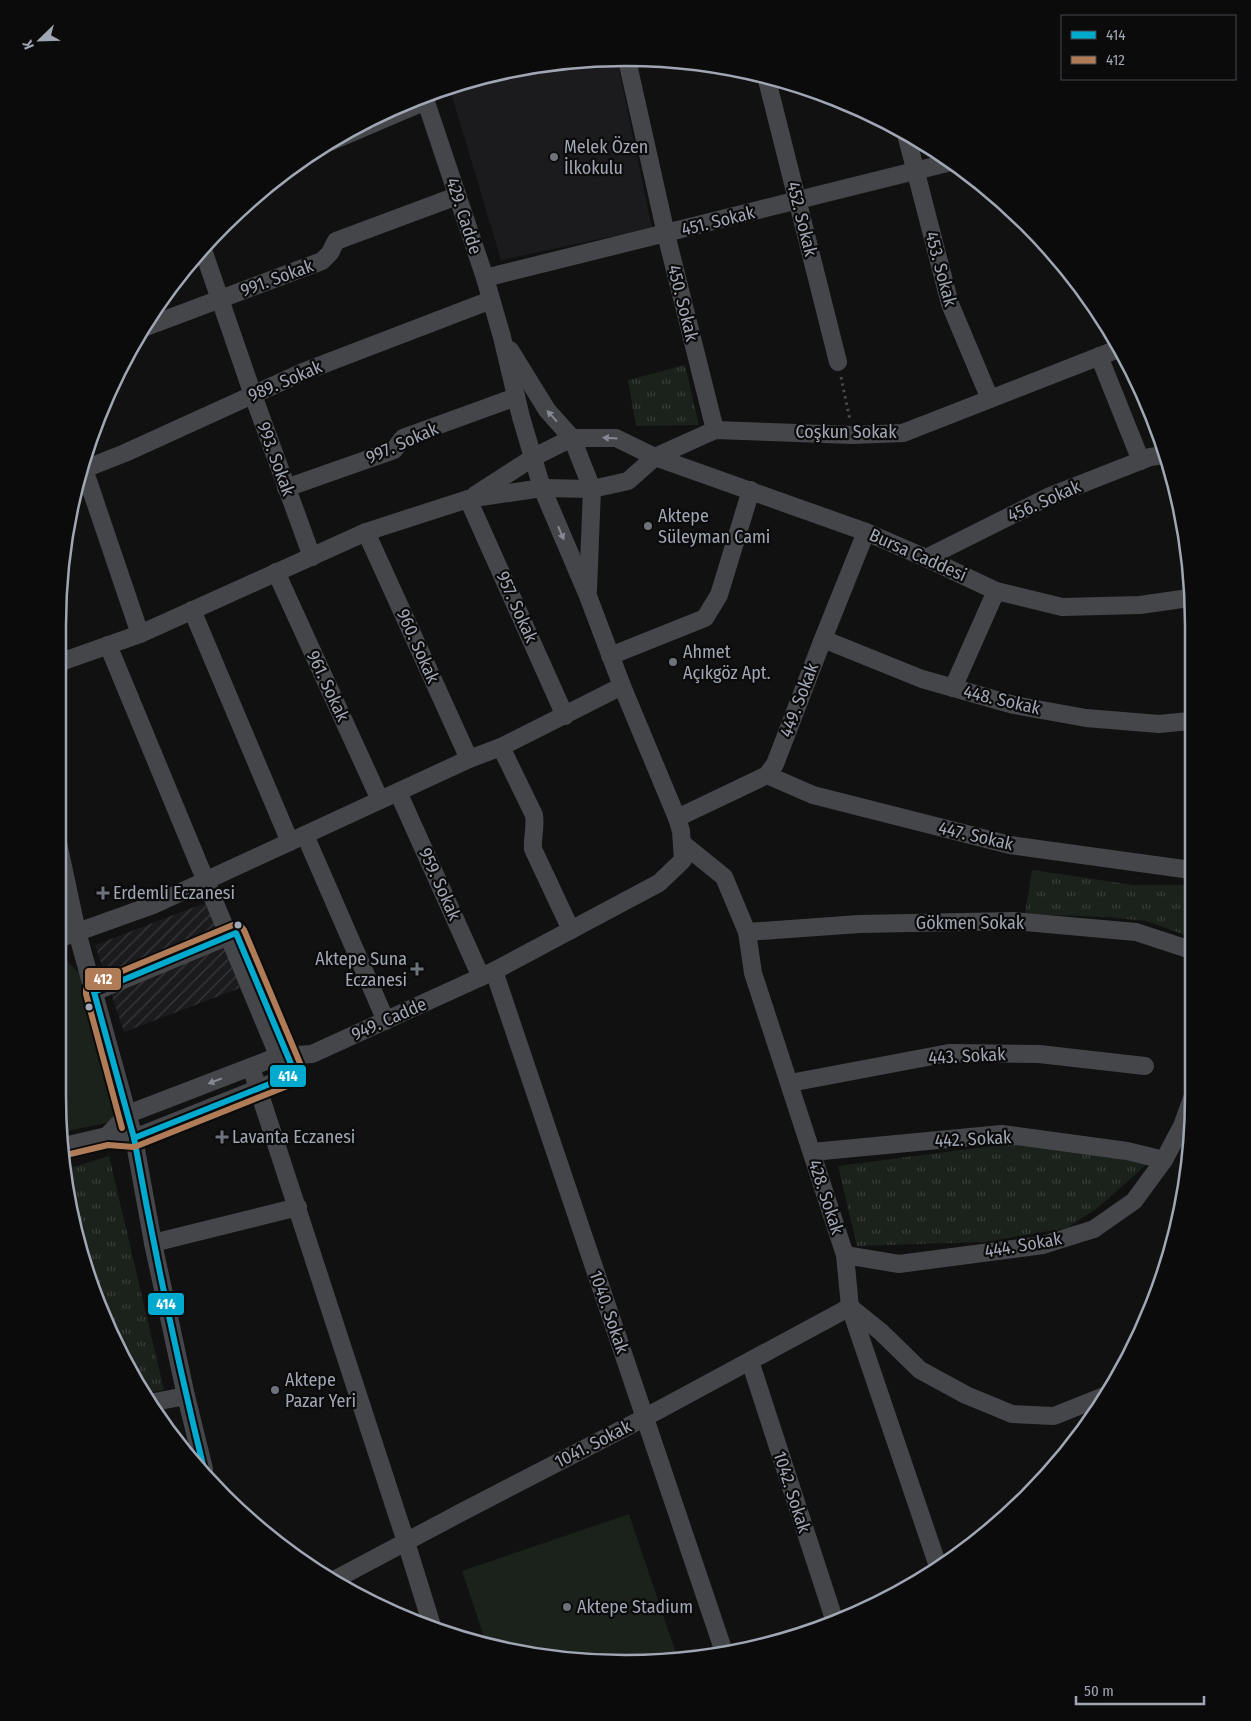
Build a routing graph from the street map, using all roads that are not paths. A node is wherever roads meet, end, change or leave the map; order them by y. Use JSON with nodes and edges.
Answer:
{"nodes":[{"id":1,"x":628,"y":66,"type":"edge"},
{"id":2,"x":768,"y":85,"type":"edge"},
{"id":3,"x":426,"y":103,"type":"edge"},
{"id":4,"x":908,"y":143,"type":"edge"},
{"id":5,"x":941,"y":164,"type":"edge"},
{"id":6,"x":915,"y":171,"type":"junction"},
{"id":7,"x":458,"y":196,"type":"junction"},
{"id":8,"x":797,"y":201,"type":"junction"},
{"id":9,"x":666,"y":234,"type":"junction"},
{"id":10,"x":205,"y":257,"type":"edge"},
{"id":11,"x":485,"y":278,"type":"junction"},
{"id":12,"x":220,"y":299,"type":"junction"},
{"id":13,"x":492,"y":300,"type":"junction"},
{"id":14,"x":156,"y":323,"type":"edge"},
{"id":15,"x":502,"y":337,"type":"junction"},
{"id":16,"x":1113,"y":351,"type":"edge"},
{"id":17,"x":1099,"y":356,"type":"junction"},
{"id":18,"x":838,"y":362,"type":"road end"},
{"id":19,"x":253,"y":395,"type":"junction"},
{"id":20,"x":516,"y":397,"type":"junction"},
{"id":21,"x":990,"y":398,"type":"junction"},
{"id":22,"x":715,"y":430,"type":"junction"},
{"id":23,"x":572,"y":438,"type":"junction"},
{"id":24,"x":1158,"y":456,"type":"edge"},
{"id":25,"x":534,"y":457,"type":"junction"},
{"id":26,"x":655,"y":457,"type":"junction"},
{"id":27,"x":1141,"y":461,"type":"junction"},
{"id":28,"x":90,"y":467,"type":"edge"},
{"id":29,"x":86,"y":478,"type":"edge"},
{"id":30,"x":286,"y":488,"type":"junction"},
{"id":31,"x":542,"y":488,"type":"junction"},
{"id":32,"x":592,"y":489,"type":"junction"},
{"id":33,"x":751,"y":490,"type":"junction"},
{"id":34,"x":468,"y":499,"type":"junction"},
{"id":35,"x":366,"y":532,"type":"junction"},
{"id":36,"x":866,"y":532,"type":"junction"},
{"id":37,"x":312,"y":556,"type":"junction"},
{"id":38,"x":926,"y":558,"type":"junction"},
{"id":39,"x":276,"y":572,"type":"junction"},
{"id":40,"x":996,"y":591,"type":"junction"},
{"id":41,"x":588,"y":596,"type":"junction"},
{"id":42,"x":1184,"y":599,"type":"edge"},
{"id":43,"x":192,"y":610,"type":"junction"},
{"id":44,"x":140,"y":634,"type":"junction"},
{"id":45,"x":822,"y":639,"type":"junction"},
{"id":46,"x":108,"y":645,"type":"junction"},
{"id":47,"x":610,"y":656,"type":"junction"},
{"id":48,"x":66,"y":660,"type":"edge"},
{"id":49,"x":622,"y":686,"type":"junction"},
{"id":50,"x":953,"y":688,"type":"junction"},
{"id":51,"x":565,"y":716,"type":"junction"},
{"id":52,"x":1185,"y":721,"type":"edge"},
{"id":53,"x":501,"y":746,"type":"junction"},
{"id":54,"x":469,"y":760,"type":"junction"},
{"id":55,"x":767,"y":775,"type":"junction"},
{"id":56,"x":398,"y":792,"type":"junction"},
{"id":57,"x":380,"y":800,"type":"junction"},
{"id":58,"x":677,"y":818,"type":"junction"},
{"id":59,"x":297,"y":838,"type":"junction"},
{"id":60,"x":682,"y":843,"type":"junction"},
{"id":61,"x":1185,"y":869,"type":"edge"},
{"id":62,"x":66,"y":874,"type":"edge"},
{"id":63,"x":208,"y":879,"type":"junction"},
{"id":64,"x":571,"y":930,"type":"junction"},
{"id":65,"x":81,"y":931,"type":"junction"},
{"id":66,"x":747,"y":932,"type":"junction"},
{"id":67,"x":232,"y":935,"type":"junction"},
{"id":68,"x":66,"y":936,"type":"edge"},
{"id":69,"x":1185,"y":948,"type":"edge"},
{"id":70,"x":487,"y":974,"type":"junction"},
{"id":71,"x":98,"y":991,"type":"junction"},
{"id":72,"x":386,"y":1021,"type":"junction"},
{"id":73,"x":287,"y":1065,"type":"junction"},
{"id":74,"x":1145,"y":1066,"type":"dead end"},
{"id":75,"x":251,"y":1067,"type":"junction"},
{"id":76,"x":790,"y":1083,"type":"junction"},
{"id":77,"x":258,"y":1088,"type":"junction"},
{"id":78,"x":133,"y":1112,"type":"junction"},
{"id":79,"x":1184,"y":1119,"type":"edge"},
{"id":80,"x":107,"y":1136,"type":"junction"},
{"id":81,"x":139,"y":1136,"type":"junction"},
{"id":82,"x":68,"y":1145,"type":"edge"},
{"id":83,"x":812,"y":1152,"type":"junction"},
{"id":84,"x":1164,"y":1160,"type":"junction"},
{"id":85,"x":298,"y":1207,"type":"junction"},
{"id":86,"x":153,"y":1243,"type":"junction"},
{"id":87,"x":845,"y":1255,"type":"junction"},
{"id":88,"x":850,"y":1307,"type":"junction"},
{"id":89,"x":750,"y":1361,"type":"junction"},
{"id":90,"x":186,"y":1396,"type":"junction"},
{"id":91,"x":1094,"y":1400,"type":"edge"},
{"id":92,"x":158,"y":1401,"type":"edge"},
{"id":93,"x":644,"y":1418,"type":"junction"},
{"id":94,"x":202,"y":1460,"type":"edge"},
{"id":95,"x":406,"y":1542,"type":"junction"},
{"id":96,"x":936,"y":1560,"type":"edge"},
{"id":97,"x":341,"y":1577,"type":"edge"},
{"id":98,"x":833,"y":1615,"type":"edge"},
{"id":99,"x":430,"y":1619,"type":"edge"},
{"id":100,"x":722,"y":1646,"type":"edge"}],
"edges":[{"from":1,"to":9,"type":"street","name":"450. Sokak"},
{"from":2,"to":8,"type":"street","name":"452. Sokak"},
{"from":3,"to":7,"type":"street","name":"429. Cadde"},
{"from":4,"to":6,"type":"street","name":"453. Sokak"},
{"from":5,"to":6,"type":"street","name":"451. Sokak"},
{"from":6,"to":8,"type":"street","name":"451. Sokak"},
{"from":6,"to":21,"type":"street","name":"453. Sokak"},
{"from":7,"to":11,"type":"street","name":"429. Cadde"},
{"from":7,"to":12,"type":"street","name":"991. Sokak"},
{"from":8,"to":9,"type":"street","name":"451. Sokak"},
{"from":8,"to":18,"type":"street","name":"452. Sokak"},
{"from":9,"to":11,"type":"street","name":"451. Sokak"},
{"from":9,"to":22,"type":"street","name":"450. Sokak"},
{"from":10,"to":12,"type":"street","name":"993. Sokak"},
{"from":11,"to":13,"type":"street","name":"429. Cadde"},
{"from":12,"to":14,"type":"street","name":"991. Sokak"},
{"from":12,"to":19,"type":"street","name":"993. Sokak"},
{"from":13,"to":15,"type":"street","name":"429. Cadde"},
{"from":13,"to":19,"type":"street","name":"989. Sokak"},
{"from":15,"to":20,"type":"street"},
{"from":23,"to":15,"type":"street","one_way":true},
{"from":16,"to":17,"type":"street","name":"Coşkun Sokak"},
{"from":17,"to":21,"type":"street","name":"Coşkun Sokak"},
{"from":17,"to":27,"type":"street"},
{"from":19,"to":28,"type":"street","name":"989. Sokak"},
{"from":19,"to":30,"type":"street","name":"993. Sokak"},
{"from":20,"to":25,"type":"street"},
{"from":20,"to":30,"type":"street","name":"997. Sokak"},
{"from":21,"to":22,"type":"street","name":"Coşkun Sokak"},
{"from":22,"to":26,"type":"street","name":"Coşkun Sokak"},
{"from":23,"to":25,"type":"street"},
{"from":26,"to":23,"type":"street","name":"Bursa Caddesi","one_way":true},
{"from":23,"to":32,"type":"street"},
{"from":24,"to":27,"type":"street","name":"456. Sokak"},
{"from":25,"to":31,"type":"street"},
{"from":25,"to":34,"type":"street"},
{"from":26,"to":32,"type":"street","name":"Coşkun Sokak"},
{"from":26,"to":33,"type":"street","name":"Bursa Caddesi"},
{"from":27,"to":38,"type":"street","name":"456. Sokak"},
{"from":29,"to":44,"type":"street"},
{"from":30,"to":37,"type":"street","name":"993. Sokak"},
{"from":31,"to":32,"type":"street","name":"Coşkun Sokak"},
{"from":31,"to":34,"type":"street","name":"Coşkun Sokak"},
{"from":31,"to":41,"type":"street","one_way":true},
{"from":32,"to":41,"type":"street"},
{"from":33,"to":36,"type":"street","name":"Bursa Caddesi"},
{"from":33,"to":47,"type":"street"},
{"from":34,"to":35,"type":"street"},
{"from":34,"to":51,"type":"street","name":"957. Sokak"},
{"from":35,"to":37,"type":"street"},
{"from":35,"to":54,"type":"street","name":"960. Sokak"},
{"from":36,"to":38,"type":"street","name":"Bursa Caddesi"},
{"from":36,"to":45,"type":"street","name":"449. Sokak"},
{"from":37,"to":39,"type":"street"},
{"from":38,"to":40,"type":"street","name":"Bursa Caddesi"},
{"from":39,"to":43,"type":"street"},
{"from":39,"to":57,"type":"street","name":"961. Sokak"},
{"from":40,"to":42,"type":"street","name":"Bursa Caddesi"},
{"from":40,"to":50,"type":"street"},
{"from":41,"to":47,"type":"street"},
{"from":43,"to":44,"type":"street"},
{"from":43,"to":59,"type":"street"},
{"from":44,"to":46,"type":"street"},
{"from":45,"to":50,"type":"street","name":"448. Sokak"},
{"from":45,"to":55,"type":"street","name":"449. Sokak"},
{"from":46,"to":48,"type":"street"},
{"from":46,"to":63,"type":"street"},
{"from":47,"to":49,"type":"street"},
{"from":49,"to":51,"type":"street"},
{"from":49,"to":58,"type":"street"},
{"from":50,"to":52,"type":"street","name":"448. Sokak"},
{"from":51,"to":53,"type":"street"},
{"from":53,"to":54,"type":"street"},
{"from":53,"to":64,"type":"street"},
{"from":54,"to":56,"type":"street"},
{"from":55,"to":58,"type":"street"},
{"from":55,"to":61,"type":"street","name":"447. Sokak"},
{"from":56,"to":57,"type":"street"},
{"from":56,"to":70,"type":"street","name":"959. Sokak"},
{"from":57,"to":59,"type":"street"},
{"from":58,"to":60,"type":"street"},
{"from":59,"to":63,"type":"street"},
{"from":59,"to":72,"type":"street"},
{"from":60,"to":64,"type":"street","name":"949. Cadde"},
{"from":60,"to":66,"type":"street","name":"428. Sokak"},
{"from":62,"to":65,"type":"street"},
{"from":63,"to":65,"type":"street"},
{"from":63,"to":67,"type":"street"},
{"from":64,"to":70,"type":"street","name":"949. Cadde"},
{"from":65,"to":68,"type":"street"},
{"from":65,"to":71,"type":"street"},
{"from":66,"to":69,"type":"street","name":"Gökmen Sokak"},
{"from":66,"to":76,"type":"street","name":"428. Sokak"},
{"from":67,"to":71,"type":"street"},
{"from":67,"to":73,"type":"street"},
{"from":70,"to":72,"type":"street","name":"949. Cadde"},
{"from":70,"to":93,"type":"street","name":"1040. Sokak"},
{"from":71,"to":78,"type":"street"},
{"from":72,"to":73,"type":"street","name":"949. Cadde"},
{"from":73,"to":75,"type":"street","name":"949. Cadde"},
{"from":73,"to":77,"type":"street"},
{"from":74,"to":76,"type":"street","name":"443. Sokak"},
{"from":75,"to":77,"type":"street"},
{"from":75,"to":78,"type":"street","name":"949. Cadde","one_way":true},
{"from":76,"to":83,"type":"street","name":"428. Sokak"},
{"from":77,"to":81,"type":"street"},
{"from":77,"to":85,"type":"street"},
{"from":78,"to":80,"type":"street","name":"949. Cadde"},
{"from":78,"to":81,"type":"street"},
{"from":79,"to":84,"type":"street","name":"444. Sokak"},
{"from":80,"to":81,"type":"street"},
{"from":80,"to":82,"type":"street"},
{"from":81,"to":86,"type":"street"},
{"from":83,"to":84,"type":"street","name":"442. Sokak"},
{"from":83,"to":87,"type":"street","name":"428. Sokak"},
{"from":84,"to":87,"type":"street","name":"444. Sokak"},
{"from":85,"to":86,"type":"street"},
{"from":85,"to":95,"type":"street"},
{"from":86,"to":90,"type":"street"},
{"from":87,"to":88,"type":"street","name":"428. Sokak"},
{"from":88,"to":89,"type":"street","name":"1041. Sokak"},
{"from":88,"to":91,"type":"street"},
{"from":88,"to":96,"type":"street","name":"428. Sokak"},
{"from":89,"to":93,"type":"street","name":"1041. Sokak"},
{"from":89,"to":98,"type":"street","name":"1042. Sokak"},
{"from":90,"to":92,"type":"street"},
{"from":90,"to":94,"type":"street"},
{"from":93,"to":95,"type":"street","name":"1041. Sokak"},
{"from":93,"to":100,"type":"street","name":"1040. Sokak"},
{"from":95,"to":97,"type":"street","name":"1041. Sokak"},
{"from":95,"to":99,"type":"street"}]}
